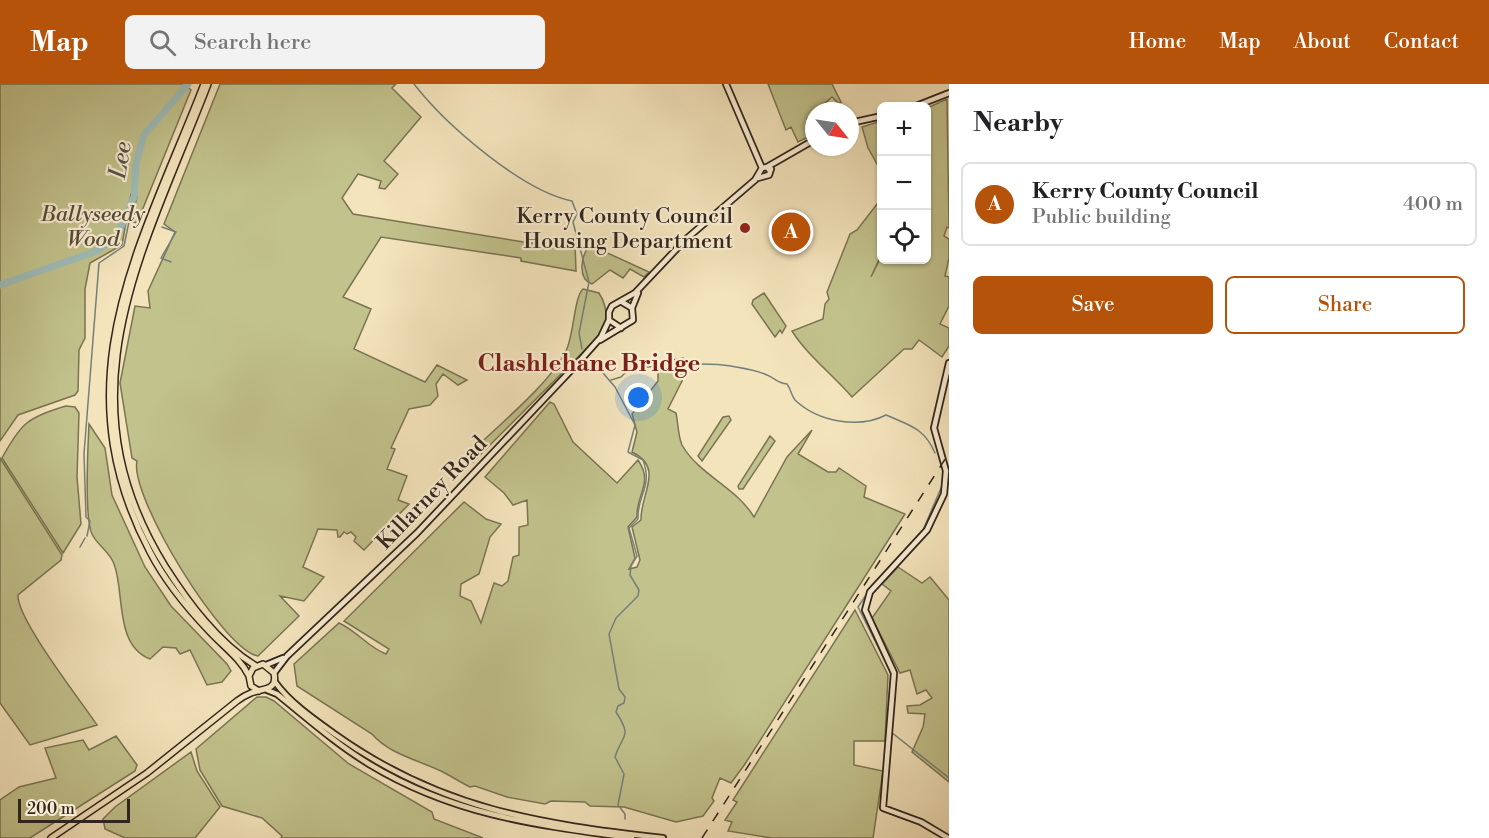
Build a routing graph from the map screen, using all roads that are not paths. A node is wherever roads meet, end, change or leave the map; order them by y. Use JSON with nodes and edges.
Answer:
{"nodes":[{"id":1,"x":204,"y":84,"type":"edge"},
{"id":2,"x":208,"y":84,"type":"edge"},
{"id":3,"x":726,"y":84,"type":"edge"},
{"id":4,"x":949,"y":93,"type":"edge"},
{"id":5,"x":926,"y":102,"type":"edge"},
{"id":6,"x":877,"y":117,"type":"edge"},
{"id":7,"x":859,"y":121,"type":"edge"},
{"id":8,"x":805,"y":146,"type":"edge"},
{"id":9,"x":765,"y":170,"type":"junction"},
{"id":10,"x":641,"y":288,"type":"junction"},
{"id":11,"x":622,"y":302,"type":"junction"},
{"id":12,"x":632,"y":308,"type":"junction"},
{"id":13,"x":609,"y":320,"type":"junction"},
{"id":14,"x":621,"y":328,"type":"junction"},
{"id":15,"x":594,"y":346,"type":"junction"},
{"id":16,"x":949,"y":363,"type":"edge"},
{"id":17,"x":287,"y":656,"type":"junction"},
{"id":18,"x":266,"y":665,"type":"junction"},
{"id":19,"x":256,"y":666,"type":"junction"},
{"id":20,"x":274,"y":673,"type":"junction"},
{"id":21,"x":249,"y":679,"type":"junction"},
{"id":22,"x":275,"y":682,"type":"junction"},
{"id":23,"x":267,"y":690,"type":"junction"},
{"id":24,"x":259,"y":691,"type":"junction"},
{"id":25,"x":237,"y":701,"type":"junction"},
{"id":26,"x":51,"y":838,"type":"edge"},
{"id":27,"x":632,"y":838,"type":"edge"},
{"id":28,"x":663,"y":838,"type":"edge"},
{"id":29,"x":948,"y":838,"type":"edge"}],
"edges":[{"from":1,"to":21,"type":"highway"},
{"from":2,"to":19,"type":"highway"},
{"from":3,"to":9,"type":"main road"},
{"from":4,"to":5,"type":"main road"},
{"from":6,"to":7,"type":"main road"},
{"from":8,"to":9,"type":"main road"},
{"from":9,"to":10,"type":"main road"},
{"from":10,"to":11,"type":"main road"},
{"from":10,"to":12,"type":"main road"},
{"from":11,"to":12,"type":"main road"},
{"from":11,"to":13,"type":"main road"},
{"from":12,"to":14,"type":"main road"},
{"from":13,"to":14,"type":"main road"},
{"from":13,"to":15,"type":"main road","name":"Killarney Road"},
{"from":14,"to":15,"type":"main road","name":"Killarney Road"},
{"from":15,"to":17,"type":"main road","name":"Killarney Road"},
{"from":16,"to":29,"type":"main road"},
{"from":17,"to":18,"type":"main road","name":"Killarney Road"},
{"from":17,"to":20,"type":"main road","name":"Killarney Road"},
{"from":18,"to":19,"type":"highway"},
{"from":18,"to":20,"type":"highway"},
{"from":19,"to":21,"type":"highway"},
{"from":20,"to":22,"type":"highway"},
{"from":21,"to":24,"type":"highway"},
{"from":21,"to":25,"type":"highway"},
{"from":22,"to":23,"type":"highway"},
{"from":22,"to":28,"type":"main road"},
{"from":23,"to":24,"type":"highway"},
{"from":23,"to":27,"type":"main road"},
{"from":24,"to":25,"type":"highway"},
{"from":25,"to":26,"type":"highway"}]}
